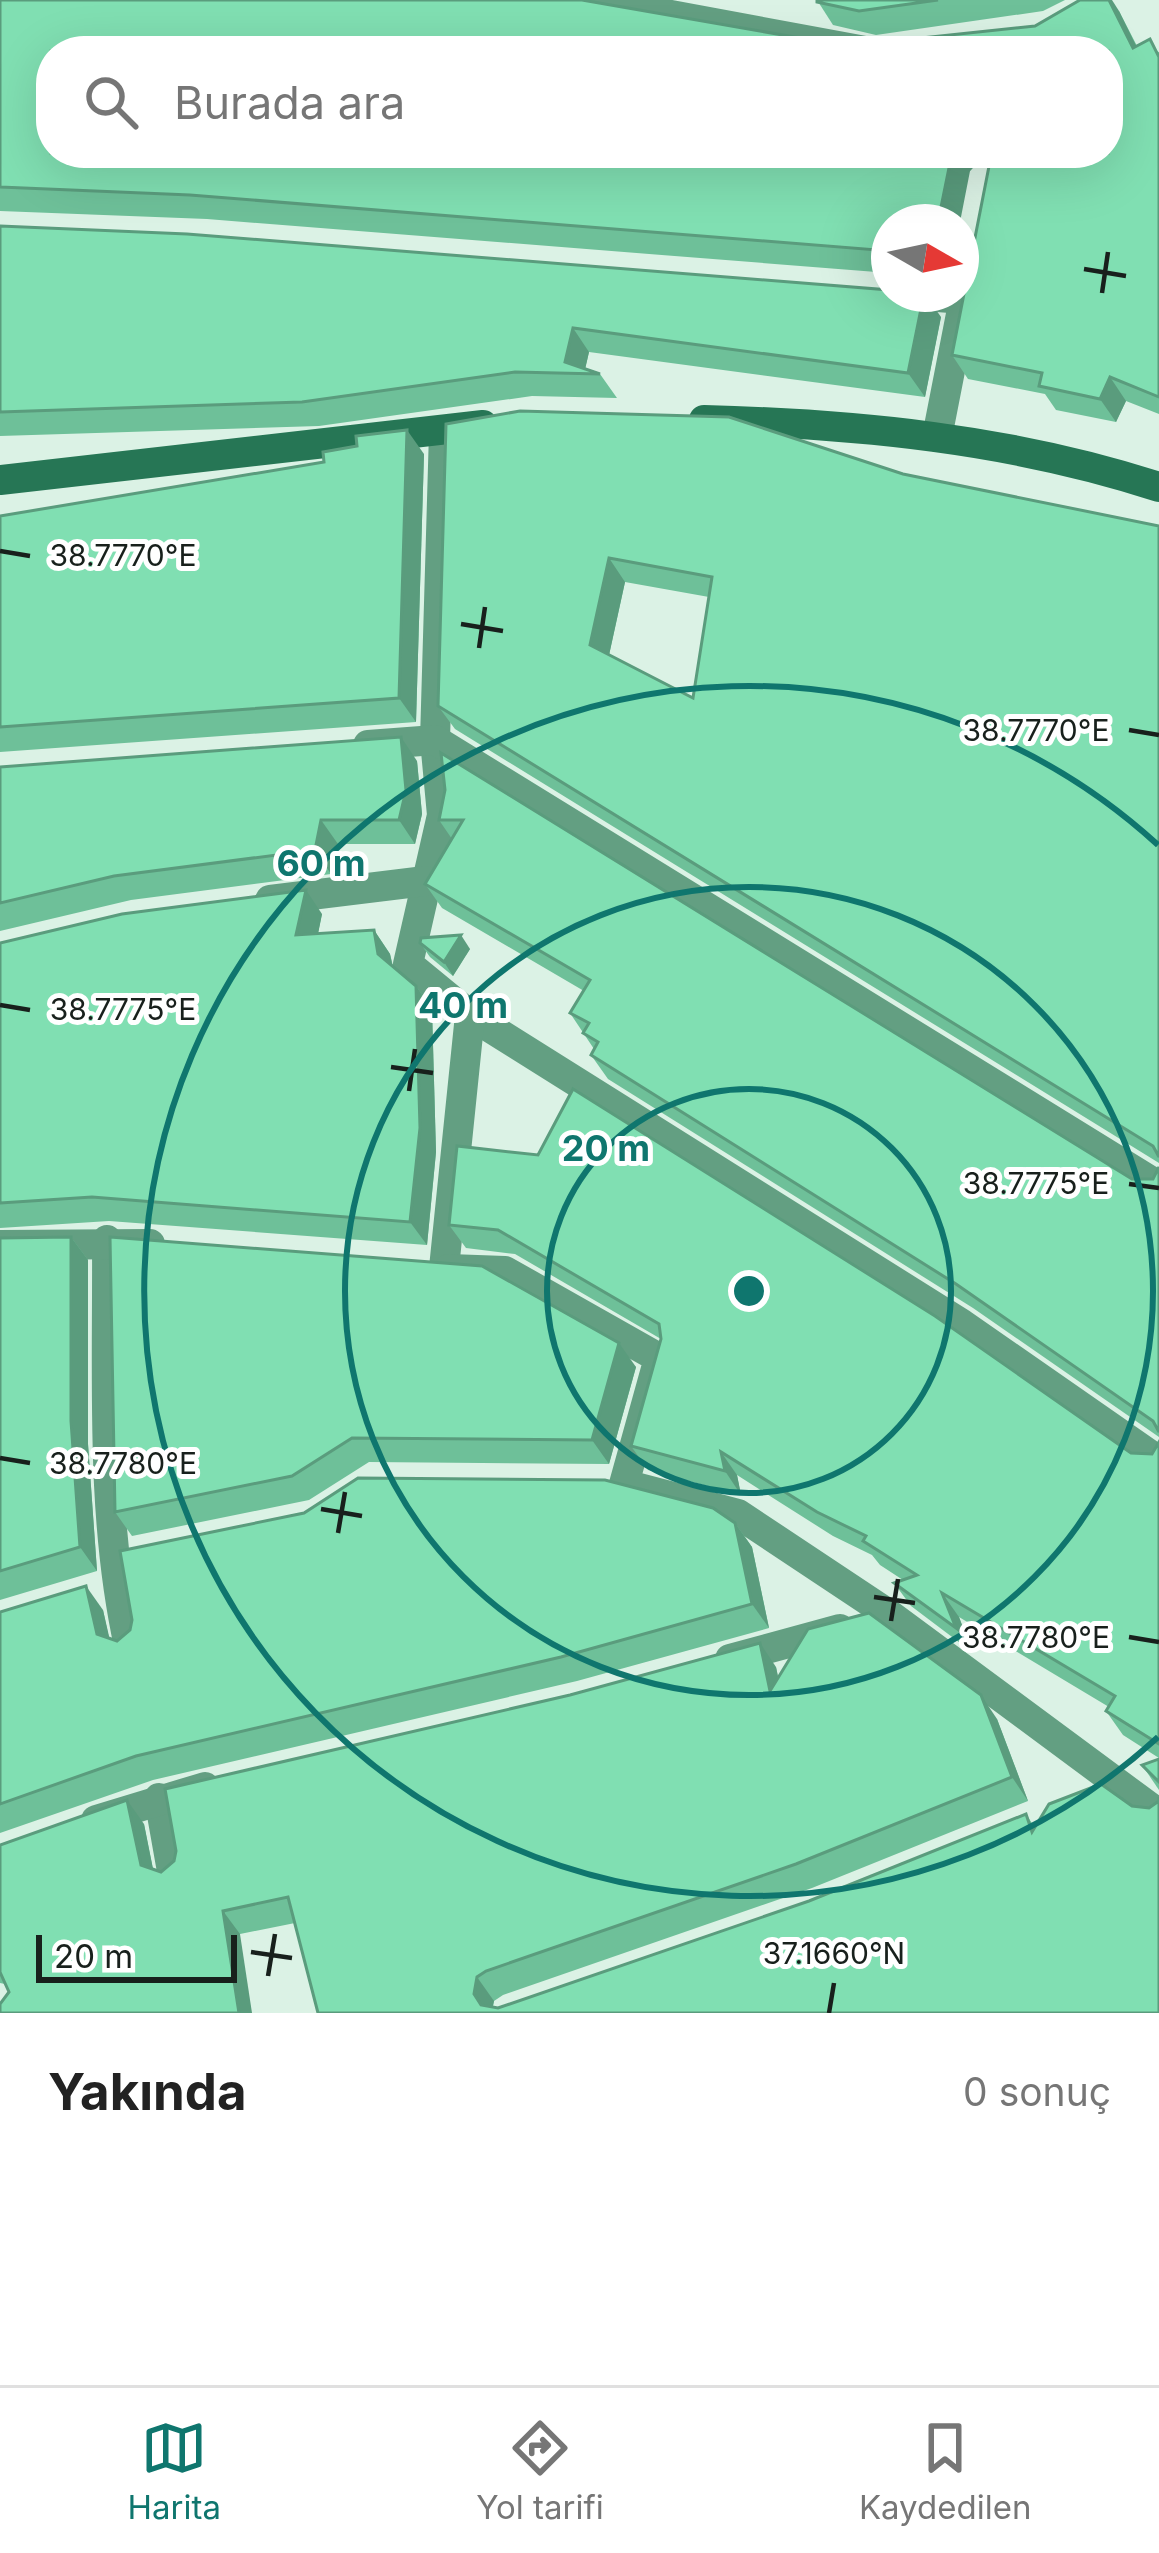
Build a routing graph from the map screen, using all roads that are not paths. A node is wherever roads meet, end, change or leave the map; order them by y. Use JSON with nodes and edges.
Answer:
{"nodes":[{"id":1,"x":590,"y":0,"type":"edge"},
{"id":2,"x":670,"y":5,"type":"edge"},
{"id":3,"x":801,"y":36,"type":"edge"},
{"id":4,"x":961,"y":312,"type":"edge"},
{"id":5,"x":677,"y":419,"type":"edge"},
{"id":6,"x":512,"y":420,"type":"edge"},
{"id":7,"x":444,"y":432,"type":"junction"},
{"id":8,"x":937,"y":436,"type":"junction"},
{"id":9,"x":0,"y":480,"type":"edge"},
{"id":10,"x":1159,"y":487,"type":"edge"},
{"id":11,"x":435,"y":740,"type":"junction"},
{"id":12,"x":340,"y":747,"type":"edge"},
{"id":13,"x":425,"y":881,"type":"junction"},
{"id":14,"x":245,"y":903,"type":"edge"},
{"id":15,"x":470,"y":1015,"type":"junction"},
{"id":16,"x":1159,"y":1186,"type":"edge"},
{"id":17,"x":107,"y":1240,"type":"junction"},
{"id":18,"x":0,"y":1245,"type":"edge"},
{"id":19,"x":176,"y":1247,"type":"edge"},
{"id":20,"x":1159,"y":1461,"type":"edge"},
{"id":21,"x":890,"y":1615,"type":"junction"},
{"id":22,"x":129,"y":1646,"type":"edge"},
{"id":23,"x":692,"y":1670,"type":"edge"},
{"id":24,"x":226,"y":1782,"type":"edge"},
{"id":25,"x":1119,"y":1786,"type":"junction"},
{"id":26,"x":159,"y":1798,"type":"junction"},
{"id":27,"x":1076,"y":1803,"type":"edge"},
{"id":28,"x":1159,"y":1814,"type":"edge"},
{"id":29,"x":60,"y":1833,"type":"edge"},
{"id":30,"x":173,"y":1877,"type":"edge"}],
"edges":[{"from":1,"to":2,"type":"street"},
{"from":2,"to":3,"type":"street"},
{"from":4,"to":8,"type":"street"},
{"from":5,"to":8,"type":"street"},
{"from":6,"to":7,"type":"street"},
{"from":7,"to":9,"type":"street"},
{"from":7,"to":11,"type":"street"},
{"from":8,"to":10,"type":"street"},
{"from":11,"to":12,"type":"street"},
{"from":11,"to":13,"type":"street"},
{"from":11,"to":16,"type":"street"},
{"from":13,"to":14,"type":"street"},
{"from":13,"to":15,"type":"street"},
{"from":15,"to":20,"type":"street"},
{"from":15,"to":21,"type":"street"},
{"from":17,"to":18,"type":"street"},
{"from":17,"to":19,"type":"street"},
{"from":17,"to":22,"type":"street"},
{"from":21,"to":23,"type":"street"},
{"from":21,"to":25,"type":"street"},
{"from":24,"to":26,"type":"street"},
{"from":25,"to":27,"type":"street"},
{"from":25,"to":28,"type":"street"},
{"from":26,"to":29,"type":"street"},
{"from":26,"to":30,"type":"street"}]}
